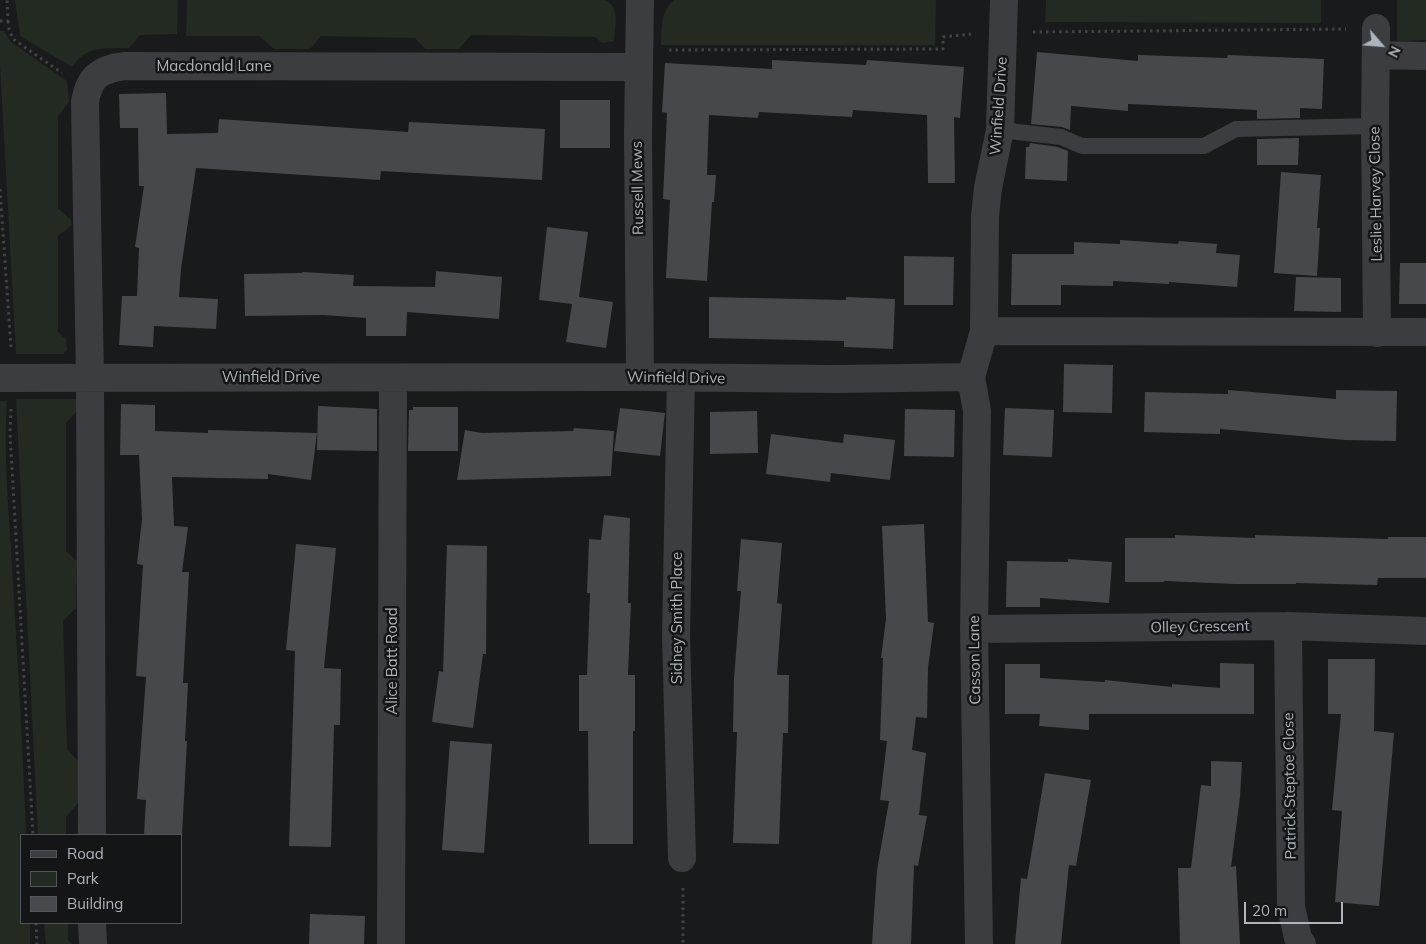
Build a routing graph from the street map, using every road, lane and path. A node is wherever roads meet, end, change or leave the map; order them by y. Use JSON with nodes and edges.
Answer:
{"nodes":[{"id":1,"x":7,"y":0,"type":"edge"},
{"id":2,"x":640,"y":0,"type":"edge"},
{"id":3,"x":1004,"y":0,"type":"edge"},
{"id":4,"x":0,"y":21,"type":"edge"},
{"id":5,"x":8,"y":21,"type":"junction"},
{"id":6,"x":1376,"y":28,"type":"dead end"},
{"id":7,"x":1376,"y":56,"type":"junction"},
{"id":8,"x":1426,"y":56,"type":"edge"},
{"id":9,"x":638,"y":67,"type":"junction"},
{"id":10,"x":87,"y":89,"type":"junction"},
{"id":11,"x":1375,"y":126,"type":"junction"},
{"id":12,"x":1000,"y":130,"type":"junction"},
{"id":13,"x":0,"y":189,"type":"edge"},
{"id":14,"x":984,"y":331,"type":"junction"},
{"id":15,"x":1426,"y":332,"type":"edge"},
{"id":16,"x":1377,"y":333,"type":"junction"},
{"id":17,"x":90,"y":377,"type":"junction"},
{"id":18,"x":640,"y":377,"type":"junction"},
{"id":19,"x":971,"y":377,"type":"junction"},
{"id":20,"x":6,"y":378,"type":"edge"},
{"id":21,"x":394,"y":378,"type":"junction"},
{"id":22,"x":681,"y":378,"type":"junction"},
{"id":23,"x":1288,"y":626,"type":"junction"},
{"id":24,"x":974,"y":629,"type":"junction"},
{"id":25,"x":1426,"y":631,"type":"edge"},
{"id":26,"x":33,"y":834,"type":"edge"},
{"id":27,"x":92,"y":834,"type":"edge"},
{"id":28,"x":682,"y":858,"type":"joint"},
{"id":29,"x":36,"y":924,"type":"edge"},
{"id":30,"x":92,"y":924,"type":"edge"},
{"id":31,"x":37,"y":944,"type":"edge"},
{"id":32,"x":93,"y":944,"type":"edge"},
{"id":33,"x":391,"y":944,"type":"edge"},
{"id":34,"x":683,"y":944,"type":"edge"},
{"id":35,"x":979,"y":944,"type":"edge"},
{"id":36,"x":1302,"y":944,"type":"edge"}],
"edges":[{"from":1,"to":5,"type":"path"},
{"from":2,"to":9,"type":"street","name":"Russell Mews"},
{"from":3,"to":12,"type":"street","name":"Winfield Drive"},
{"from":4,"to":5,"type":"path"},
{"from":5,"to":10,"type":"path"},
{"from":6,"to":7,"type":"street","name":"Leslie Harvey Close"},
{"from":7,"to":8,"type":"street"},
{"from":7,"to":11,"type":"street","name":"Leslie Harvey Close"},
{"from":9,"to":10,"type":"street","name":"Macdonald Lane"},
{"from":9,"to":18,"type":"street","name":"Russell Mews"},
{"from":10,"to":17,"type":"street"},
{"from":11,"to":12,"type":"lane"},
{"from":11,"to":16,"type":"street","name":"Leslie Harvey Close"},
{"from":12,"to":14,"type":"street","name":"Winfield Drive"},
{"from":13,"to":20,"type":"path"},
{"from":14,"to":16,"type":"street"},
{"from":14,"to":19,"type":"street","name":"Winfield Drive"},
{"from":15,"to":16,"type":"street"},
{"from":17,"to":20,"type":"street","name":"Winfield Drive"},
{"from":17,"to":21,"type":"street","name":"Winfield Drive"},
{"from":17,"to":27,"type":"street"},
{"from":18,"to":21,"type":"street","name":"Winfield Drive"},
{"from":18,"to":22,"type":"street","name":"Winfield Drive"},
{"from":19,"to":22,"type":"street","name":"Winfield Drive"},
{"from":19,"to":24,"type":"street","name":"Casson Lane"},
{"from":20,"to":26,"type":"path"},
{"from":21,"to":33,"type":"street","name":"Alice Batt Road"},
{"from":22,"to":28,"type":"street","name":"Sidney Smith Place"},
{"from":23,"to":24,"type":"street","name":"Olley Crescent"},
{"from":23,"to":25,"type":"street","name":"Olley Crescent"},
{"from":23,"to":36,"type":"street","name":"Patrick Steptoe Close"},
{"from":24,"to":35,"type":"street","name":"Casson Lane"},
{"from":28,"to":34,"type":"path"},
{"from":29,"to":31,"type":"path"},
{"from":30,"to":32,"type":"street"}]}
